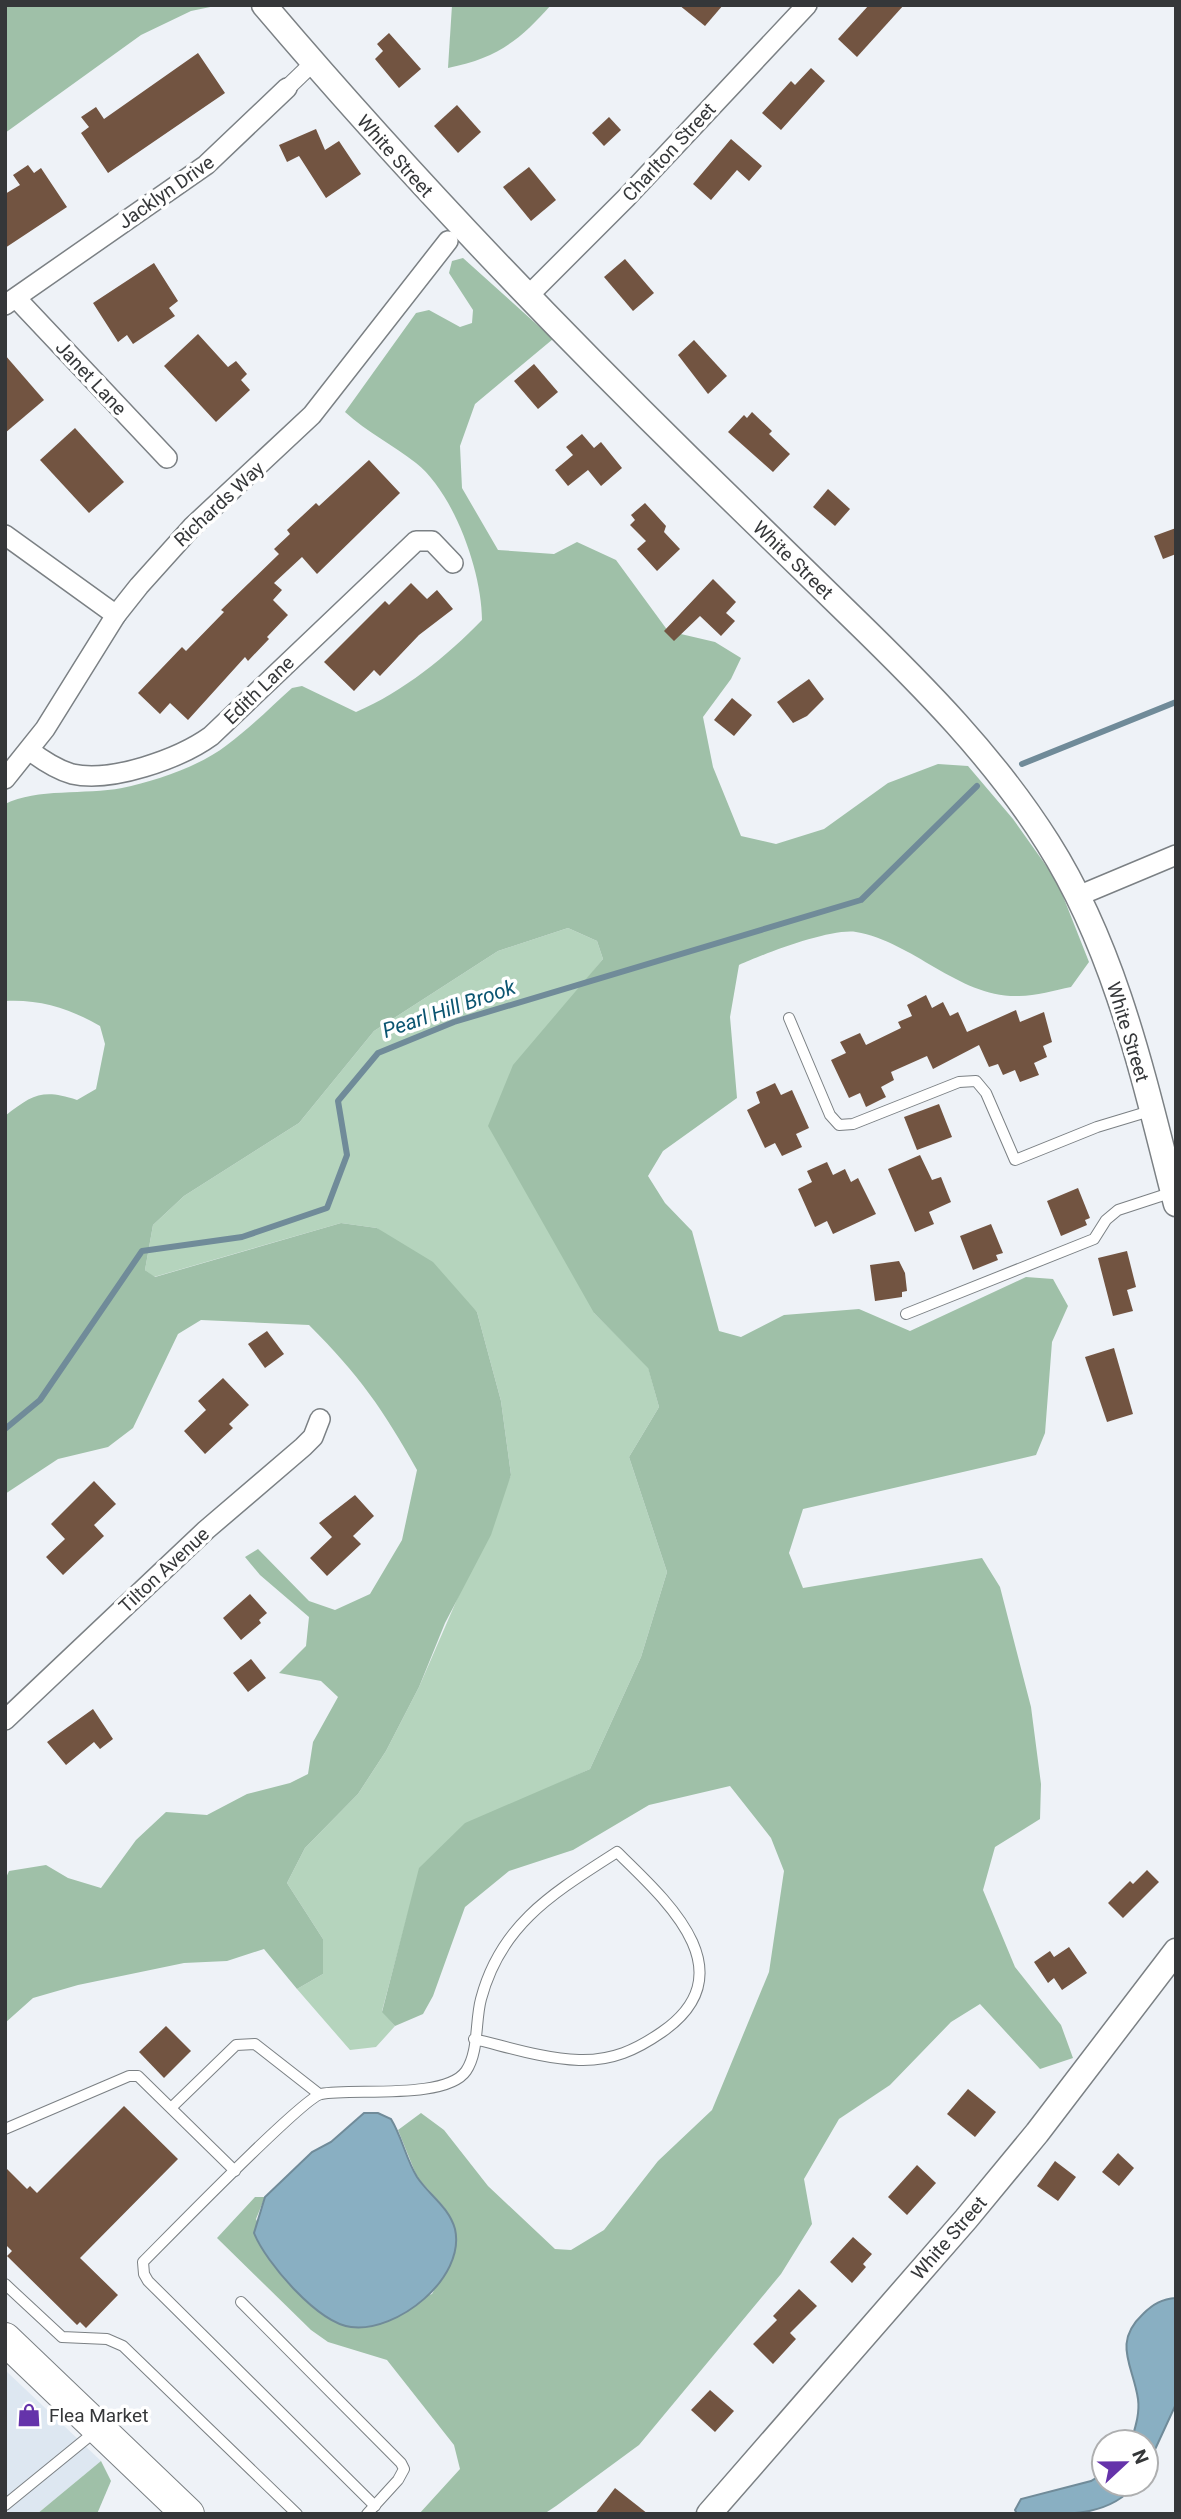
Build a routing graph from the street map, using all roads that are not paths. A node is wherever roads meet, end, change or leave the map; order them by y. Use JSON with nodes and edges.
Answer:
{"nodes":[{"id":1,"x":264,"y":5,"type":"edge"},
{"id":2,"x":807,"y":5,"type":"edge"},
{"id":3,"x":313,"y":62,"type":"junction"},
{"id":4,"x":287,"y":88,"type":"joint"},
{"id":5,"x":454,"y":234,"type":"junction"},
{"id":6,"x":528,"y":296,"type":"junction"},
{"id":7,"x":10,"y":302,"type":"edge"},
{"id":8,"x":167,"y":458,"type":"dead end"},
{"id":9,"x":5,"y":535,"type":"edge"},
{"id":10,"x":453,"y":562,"type":"dead end"},
{"id":11,"x":116,"y":615,"type":"junction"},
{"id":12,"x":29,"y":750,"type":"junction"},
{"id":13,"x":5,"y":779,"type":"edge"},
{"id":14,"x":1176,"y":855,"type":"edge"},
{"id":15,"x":1078,"y":896,"type":"junction"},
{"id":16,"x":789,"y":1018,"type":"dead end"},
{"id":17,"x":1152,"y":1110,"type":"junction"},
{"id":18,"x":1174,"y":1198,"type":"edge"},
{"id":19,"x":905,"y":1314,"type":"dead end"},
{"id":20,"x":320,"y":1419,"type":"dead end"},
{"id":21,"x":5,"y":1720,"type":"edge"},
{"id":22,"x":1176,"y":1951,"type":"edge"},
{"id":23,"x":474,"y":2039,"type":"junction"},
{"id":24,"x":318,"y":2094,"type":"junction"},
{"id":25,"x":172,"y":2107,"type":"junction"},
{"id":26,"x":5,"y":2129,"type":"edge"},
{"id":27,"x":236,"y":2171,"type":"junction"},
{"id":28,"x":5,"y":2284,"type":"edge"},
{"id":29,"x":241,"y":2302,"type":"dead end"},
{"id":30,"x":5,"y":2339,"type":"edge"},
{"id":31,"x":99,"y":2428,"type":"junction"},
{"id":32,"x":5,"y":2505,"type":"edge"},
{"id":33,"x":371,"y":2510,"type":"edge"},
{"id":34,"x":188,"y":2514,"type":"edge"},
{"id":35,"x":297,"y":2514,"type":"edge"},
{"id":36,"x":709,"y":2514,"type":"edge"}],
"edges":[{"from":1,"to":3,"type":"street","name":"White Street"},
{"from":2,"to":6,"type":"street","name":"Charlton Street"},
{"from":3,"to":4,"type":"street","name":"Jacklyn Drive"},
{"from":3,"to":5,"type":"street","name":"White Street"},
{"from":4,"to":7,"type":"street","name":"Jacklyn Drive"},
{"from":5,"to":6,"type":"street","name":"White Street"},
{"from":5,"to":11,"type":"street","name":"Richards Way"},
{"from":6,"to":15,"type":"street","name":"White Street"},
{"from":7,"to":8,"type":"street","name":"Janet Lane"},
{"from":9,"to":11,"type":"street"},
{"from":10,"to":12,"type":"street","name":"Edith Lane"},
{"from":11,"to":12,"type":"street","name":"Richards Way"},
{"from":12,"to":13,"type":"street","name":"Richards Way"},
{"from":14,"to":15,"type":"street"},
{"from":15,"to":17,"type":"street","name":"White Street"},
{"from":16,"to":17,"type":"lane"},
{"from":17,"to":18,"type":"street","name":"White Street"},
{"from":18,"to":19,"type":"lane"},
{"from":20,"to":21,"type":"street","name":"Tilton Avenue"},
{"from":22,"to":36,"type":"street","name":"White Street"},
{"from":23,"to":23,"type":"lane"},
{"from":23,"to":24,"type":"lane"},
{"from":24,"to":25,"type":"lane"},
{"from":24,"to":27,"type":"lane"},
{"from":25,"to":26,"type":"lane"},
{"from":25,"to":27,"type":"lane"},
{"from":27,"to":33,"type":"lane"},
{"from":28,"to":35,"type":"lane"},
{"from":29,"to":33,"type":"lane"},
{"from":30,"to":31,"type":"main road"},
{"from":31,"to":32,"type":"lane"},
{"from":31,"to":34,"type":"main road"}]}
